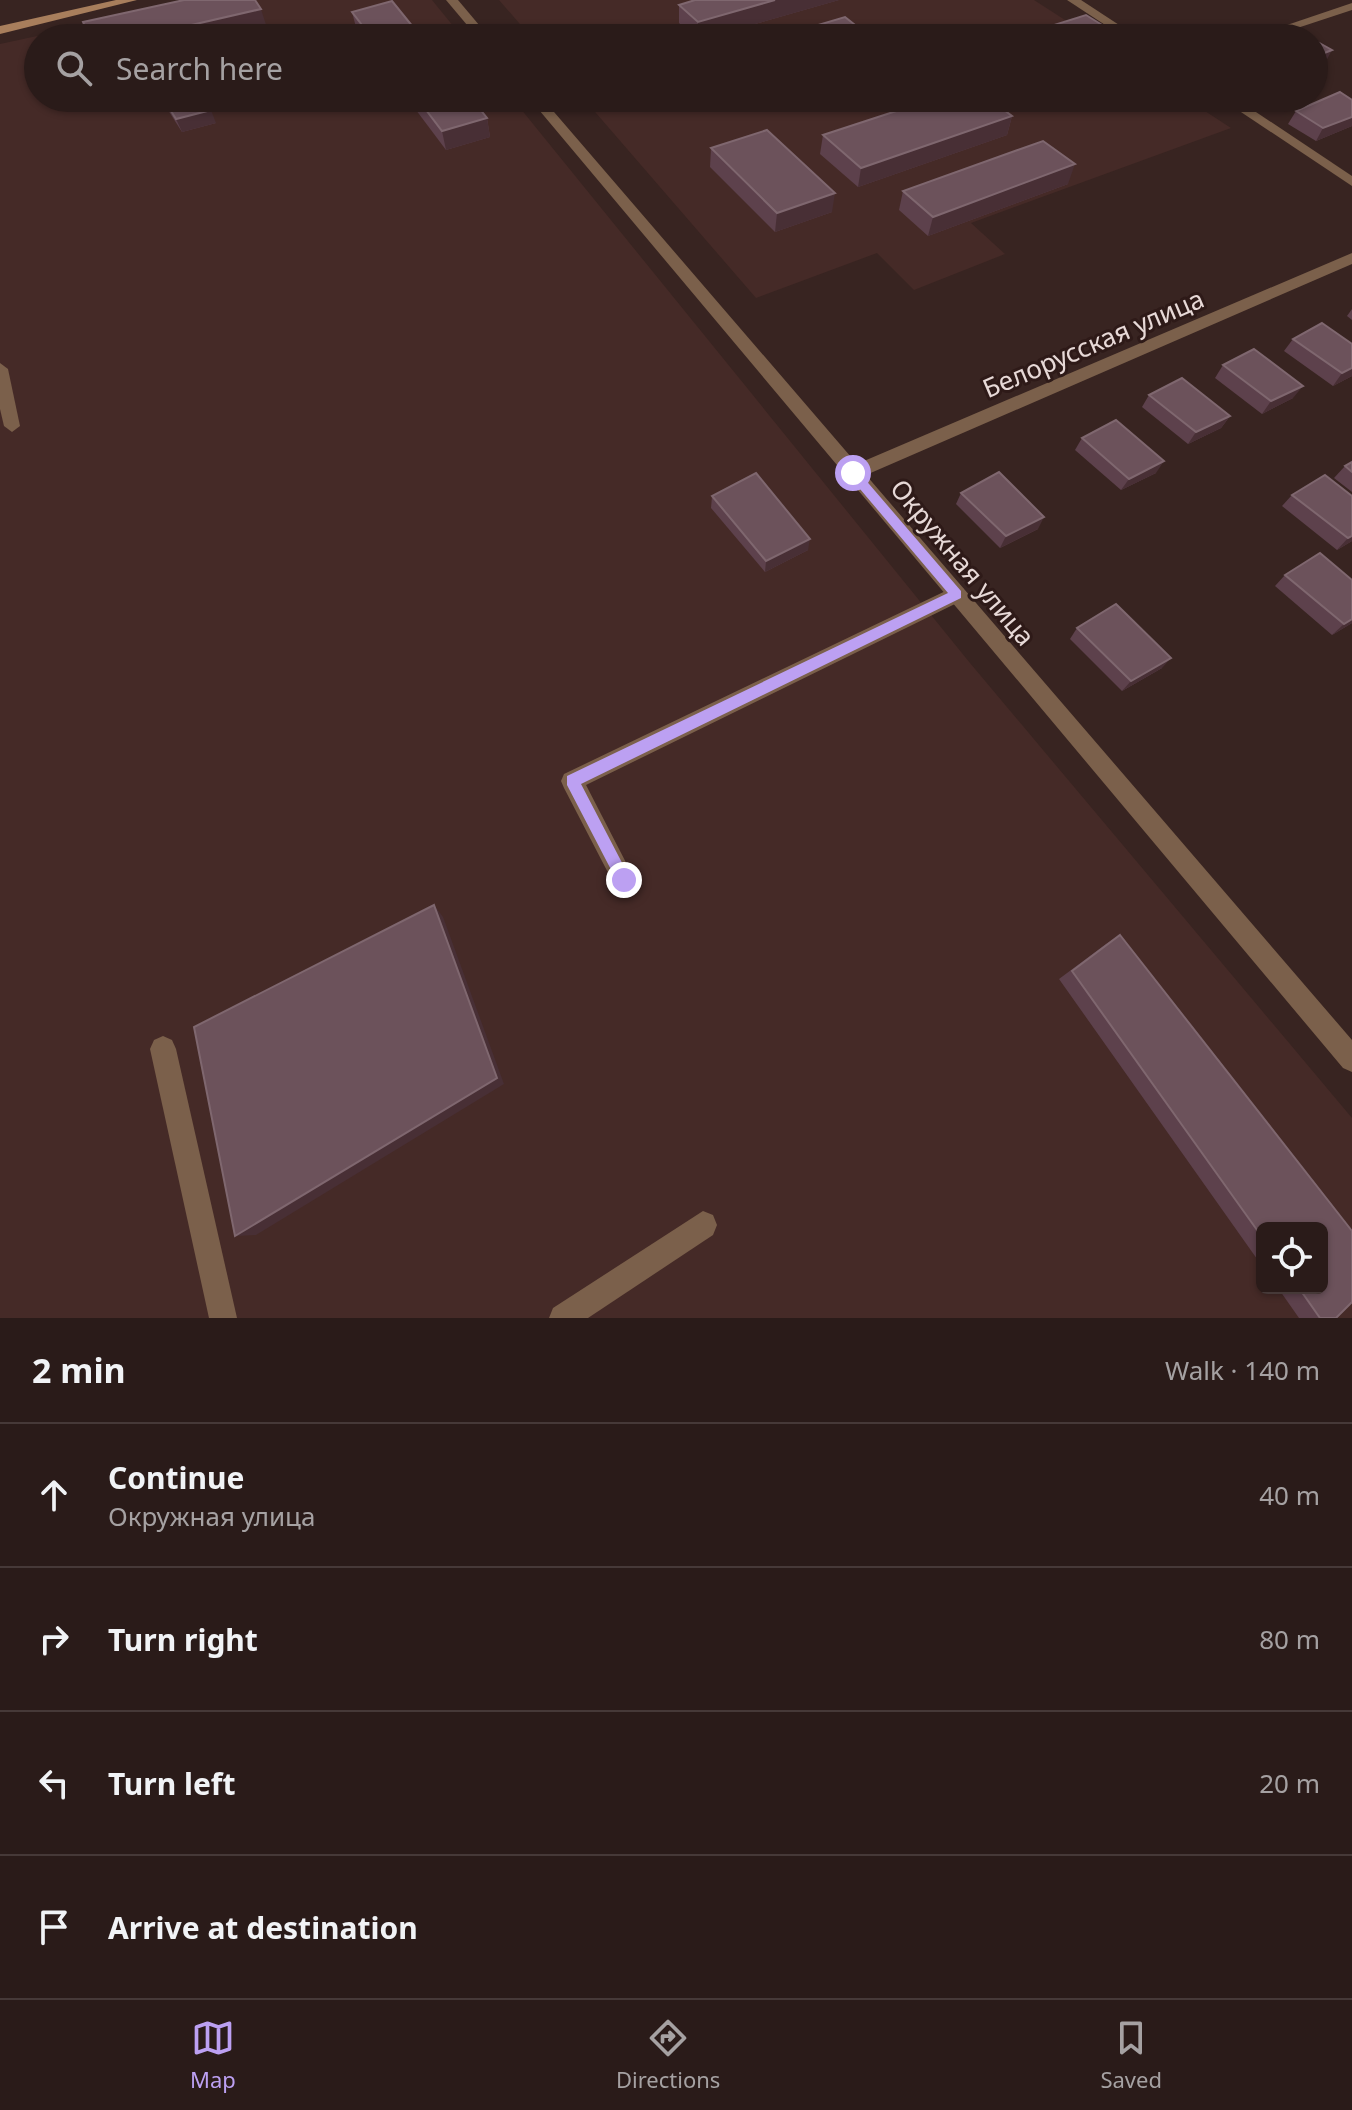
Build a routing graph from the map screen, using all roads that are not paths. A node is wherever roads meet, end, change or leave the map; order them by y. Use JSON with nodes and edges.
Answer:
{"nodes":[{"id":1,"x":131,"y":0,"type":"edge"},
{"id":2,"x":452,"y":0,"type":"edge"},
{"id":3,"x":1073,"y":0,"type":"edge"},
{"id":4,"x":1352,"y":6,"type":"edge"},
{"id":5,"x":26,"y":24,"type":"edge"},
{"id":6,"x":472,"y":24,"type":"edge"},
{"id":7,"x":1111,"y":24,"type":"edge"},
{"id":8,"x":1297,"y":24,"type":"edge"},
{"id":9,"x":24,"y":25,"type":"edge"},
{"id":10,"x":0,"y":30,"type":"edge"},
{"id":11,"x":547,"y":112,"type":"edge"},
{"id":12,"x":1247,"y":112,"type":"edge"},
{"id":13,"x":1352,"y":182,"type":"edge"},
{"id":14,"x":1352,"y":258,"type":"edge"},
{"id":15,"x":0,"y":369,"type":"edge"},
{"id":16,"x":12,"y":426,"type":"dead end"},
{"id":17,"x":853,"y":473,"type":"junction"},
{"id":18,"x":956,"y":594,"type":"junction"},
{"id":19,"x":624,"y":880,"type":"dead end"},
{"id":20,"x":163,"y":1049,"type":"dead end"},
{"id":21,"x":1352,"y":1059,"type":"edge"},
{"id":22,"x":703,"y":1225,"type":"dead end"},
{"id":23,"x":223,"y":1318,"type":"edge"},
{"id":24,"x":563,"y":1318,"type":"edge"}],
"edges":[{"from":1,"to":5,"type":"street"},
{"from":2,"to":6,"type":"street"},
{"from":3,"to":7,"type":"street"},
{"from":4,"to":8,"type":"street"},
{"from":9,"to":10,"type":"street"},
{"from":11,"to":17,"type":"street","name":"Окружная улица"},
{"from":12,"to":13,"type":"street"},
{"from":14,"to":17,"type":"street","name":"Белорусская улица"},
{"from":15,"to":16,"type":"street"},
{"from":17,"to":18,"type":"street","name":"Окружная улица"},
{"from":18,"to":19,"type":"street"},
{"from":18,"to":21,"type":"street","name":"Окружная улица"},
{"from":20,"to":23,"type":"street"},
{"from":22,"to":24,"type":"street"}]}
